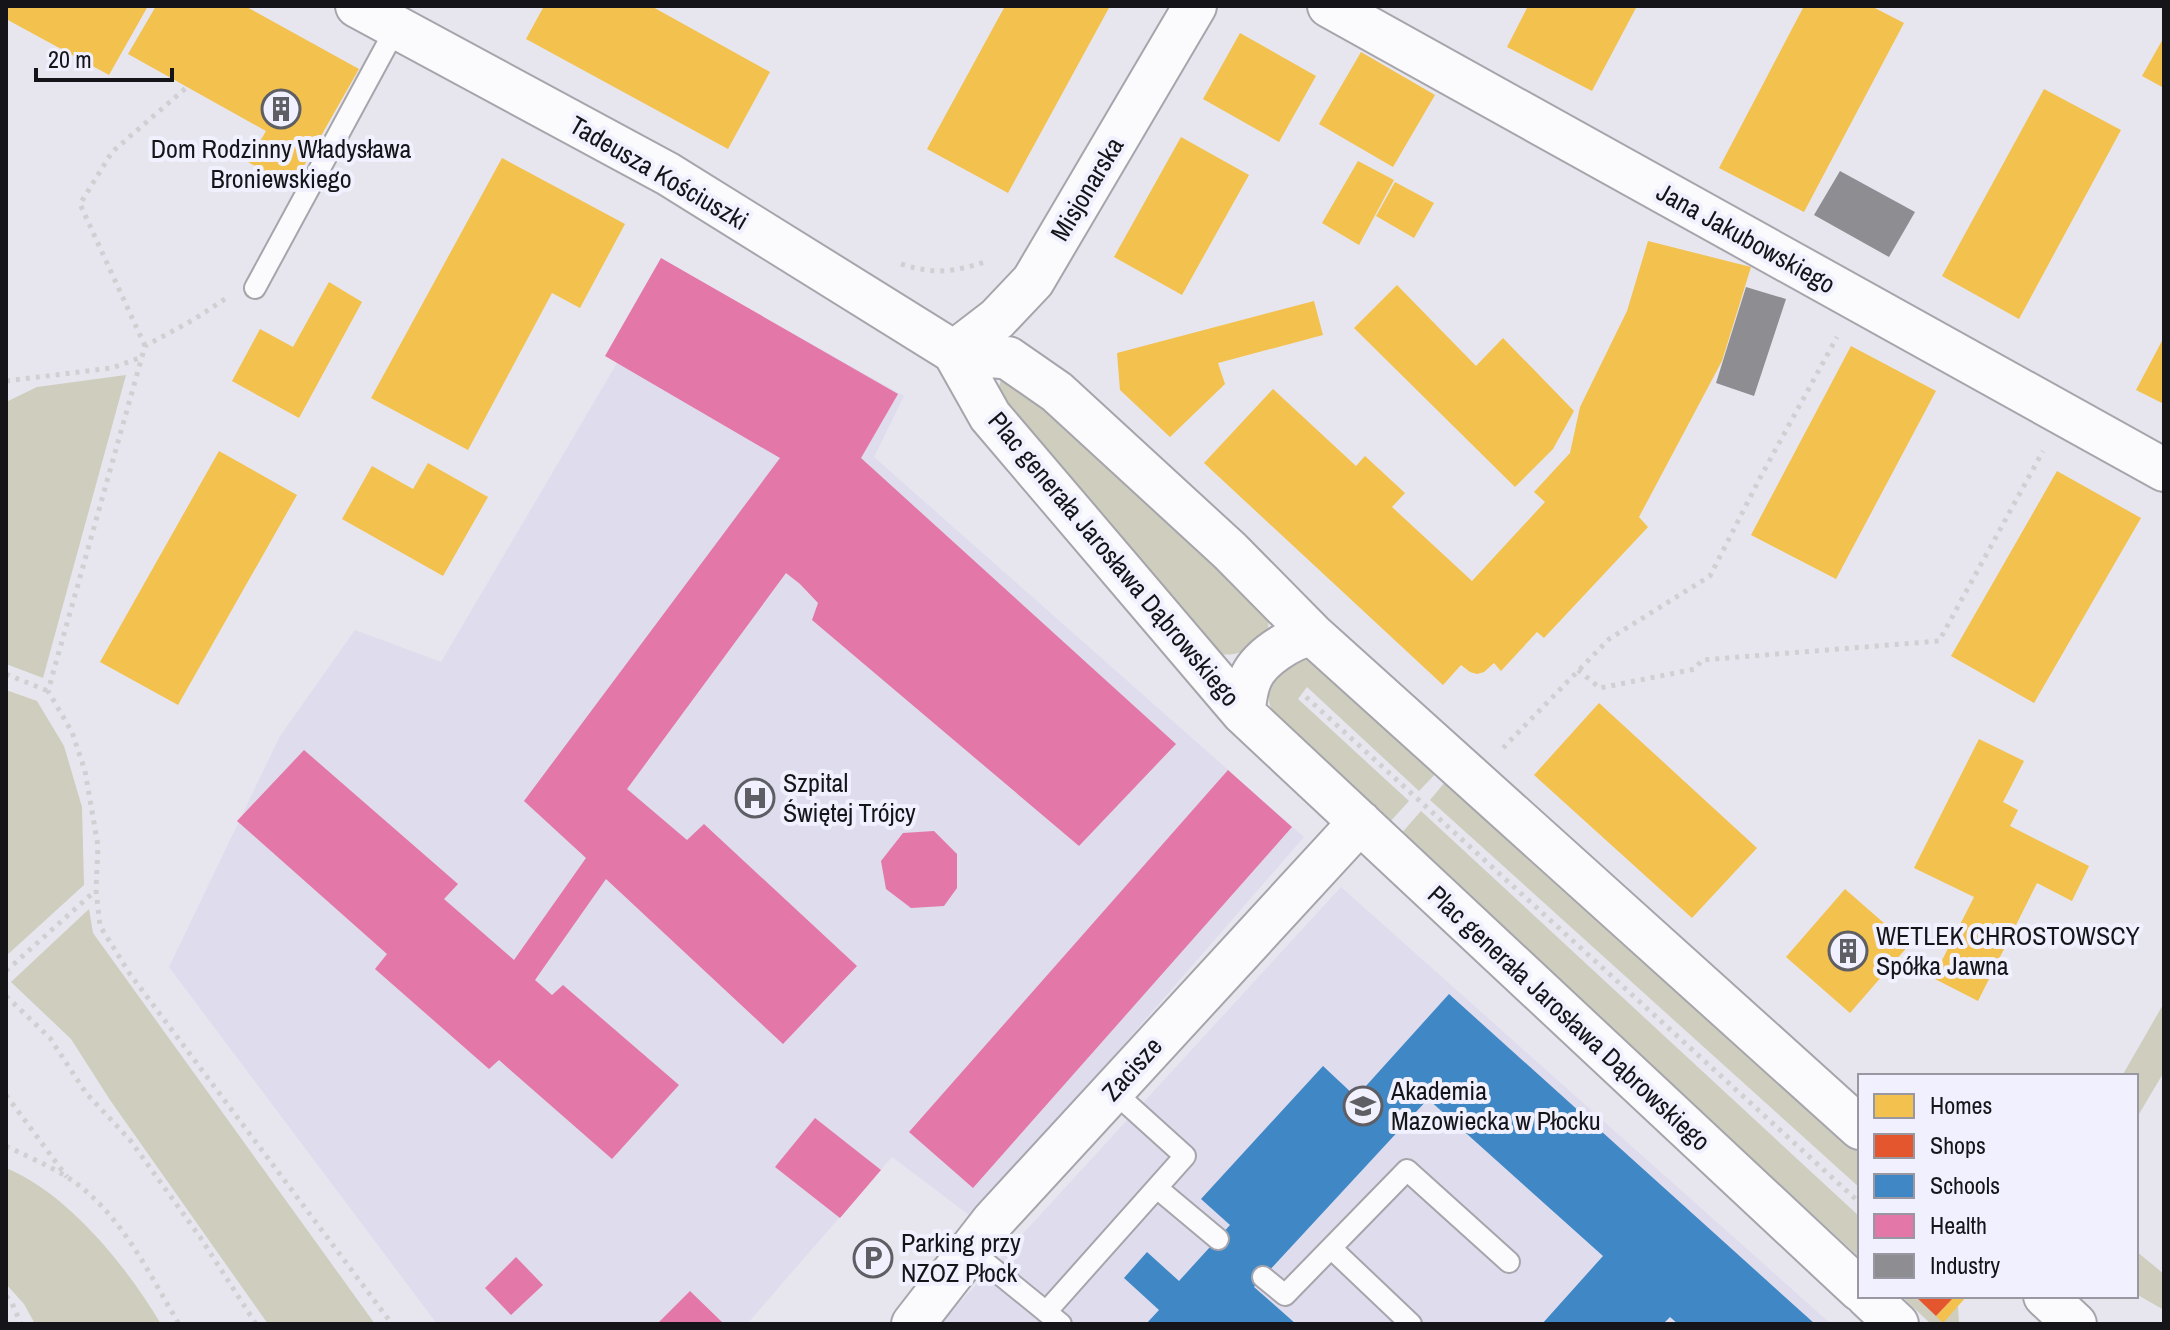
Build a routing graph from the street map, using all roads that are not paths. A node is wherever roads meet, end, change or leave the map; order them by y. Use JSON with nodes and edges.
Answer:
{"nodes":[{"id":1,"x":357,"y":6,"type":"edge"},
{"id":2,"x":1195,"y":6,"type":"edge"},
{"id":3,"x":1329,"y":6,"type":"edge"},
{"id":4,"x":396,"y":28,"type":"junction"},
{"id":5,"x":255,"y":288,"type":"road end"},
{"id":6,"x":954,"y":352,"type":"junction"},
{"id":7,"x":2164,"y":470,"type":"edge"},
{"id":8,"x":1312,"y":634,"type":"junction"},
{"id":9,"x":1243,"y":713,"type":"junction"},
{"id":10,"x":1371,"y":833,"type":"junction"},
{"id":11,"x":1113,"y":1091,"type":"junction"},
{"id":12,"x":1858,"y":1126,"type":"edge"},
{"id":13,"x":1157,"y":1188,"type":"junction"},
{"id":14,"x":1218,"y":1239,"type":"dead end"},
{"id":15,"x":1331,"y":1248,"type":"junction"},
{"id":16,"x":970,"y":1250,"type":"junction"},
{"id":17,"x":1509,"y":1262,"type":"dead end"},
{"id":18,"x":1263,"y":1277,"type":"dead end"},
{"id":19,"x":1858,"y":1288,"type":"edge"},
{"id":20,"x":1869,"y":1298,"type":"edge"},
{"id":21,"x":2047,"y":1298,"type":"edge"},
{"id":22,"x":1053,"y":1318,"type":"edge"},
{"id":23,"x":913,"y":1324,"type":"edge"},
{"id":24,"x":1411,"y":1324,"type":"edge"},
{"id":25,"x":1897,"y":1324,"type":"edge"},
{"id":26,"x":2075,"y":1324,"type":"edge"}],
"edges":[{"from":1,"to":4,"type":"street","name":"Tadeusza Kościuszki"},
{"from":2,"to":6,"type":"street","name":"Misjonarska"},
{"from":3,"to":7,"type":"street","name":"Jana Jakubowskiego"},
{"from":4,"to":5,"type":"lane"},
{"from":4,"to":6,"type":"street","name":"Tadeusza Kościuszki"},
{"from":6,"to":8,"type":"street"},
{"from":6,"to":9,"type":"street","name":"Plac generała Jarosława Dąbrowskiego"},
{"from":8,"to":9,"type":"street","name":"Plac generała Jarosława Dąbrowskiego"},
{"from":8,"to":12,"type":"street"},
{"from":9,"to":10,"type":"street","name":"Plac generała Jarosława Dąbrowskiego"},
{"from":10,"to":11,"type":"street","name":"Zacisze"},
{"from":10,"to":19,"type":"street","name":"Plac generała Jarosława Dąbrowskiego"},
{"from":11,"to":13,"type":"lane"},
{"from":11,"to":16,"type":"street","name":"Zacisze"},
{"from":13,"to":14,"type":"lane"},
{"from":13,"to":22,"type":"lane"},
{"from":15,"to":17,"type":"lane"},
{"from":15,"to":18,"type":"lane"},
{"from":15,"to":24,"type":"lane"},
{"from":16,"to":22,"type":"lane"},
{"from":16,"to":23,"type":"street","name":"Zacisze"},
{"from":20,"to":25,"type":"street"},
{"from":21,"to":26,"type":"street"}]}
